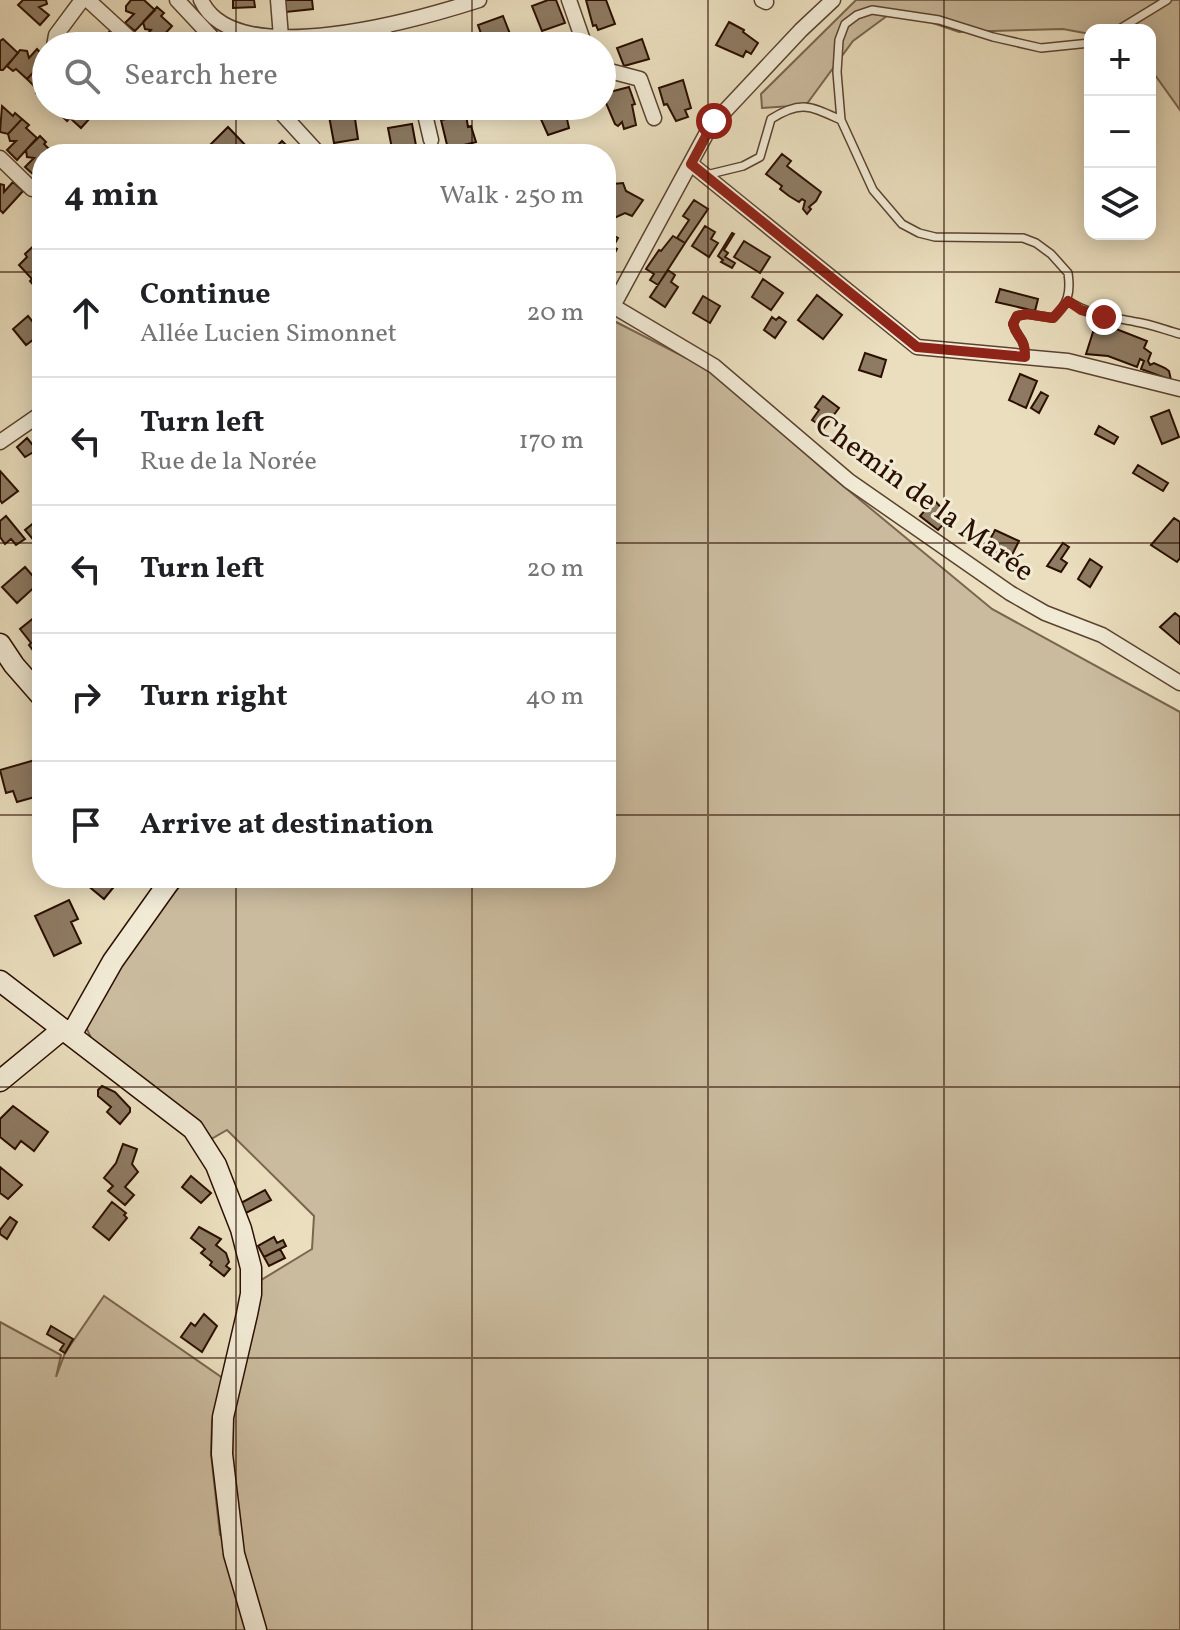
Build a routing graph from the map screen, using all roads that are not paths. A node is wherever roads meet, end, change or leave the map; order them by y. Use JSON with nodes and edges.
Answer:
{"nodes":[{"id":1,"x":82,"y":0,"type":"edge"},
{"id":2,"x":88,"y":0,"type":"edge"},
{"id":3,"x":177,"y":0,"type":"edge"},
{"id":4,"x":201,"y":0,"type":"edge"},
{"id":5,"x":278,"y":0,"type":"edge"},
{"id":6,"x":479,"y":0,"type":"edge"},
{"id":7,"x":569,"y":0,"type":"edge"},
{"id":8,"x":833,"y":0,"type":"edge"},
{"id":9,"x":1167,"y":0,"type":"edge"},
{"id":10,"x":1128,"y":24,"type":"edge"},
{"id":11,"x":383,"y":26,"type":"junction"},
{"id":12,"x":58,"y":32,"type":"edge"},
{"id":13,"x":123,"y":32,"type":"edge"},
{"id":14,"x":207,"y":32,"type":"edge"},
{"id":15,"x":246,"y":32,"type":"edge"},
{"id":16,"x":281,"y":32,"type":"edge"},
{"id":17,"x":352,"y":32,"type":"edge"},
{"id":18,"x":384,"y":32,"type":"edge"},
{"id":19,"x":580,"y":32,"type":"edge"},
{"id":20,"x":1084,"y":44,"type":"edge"},
{"id":21,"x":616,"y":73,"type":"edge"},
{"id":22,"x":654,"y":118,"type":"dead end"},
{"id":23,"x":288,"y":120,"type":"edge"},
{"id":24,"x":426,"y":120,"type":"edge"},
{"id":25,"x":841,"y":120,"type":"junction"},
{"id":26,"x":431,"y":140,"type":"dead end"},
{"id":27,"x":310,"y":144,"type":"edge"},
{"id":28,"x":0,"y":158,"type":"edge"},
{"id":29,"x":691,"y":164,"type":"junction"},
{"id":30,"x":705,"y":176,"type":"junction"},
{"id":31,"x":32,"y":189,"type":"dead end"},
{"id":32,"x":616,"y":301,"type":"edge"},
{"id":33,"x":1068,"y":301,"type":"junction"},
{"id":34,"x":616,"y":308,"type":"edge"},
{"id":35,"x":1180,"y":334,"type":"edge"},
{"id":36,"x":1025,"y":357,"type":"junction"},
{"id":37,"x":1180,"y":389,"type":"edge"},
{"id":38,"x":32,"y":420,"type":"edge"},
{"id":39,"x":0,"y":442,"type":"edge"},
{"id":40,"x":0,"y":644,"type":"edge"},
{"id":41,"x":1180,"y":683,"type":"edge"},
{"id":42,"x":32,"y":686,"type":"edge"},
{"id":43,"x":165,"y":888,"type":"edge"},
{"id":44,"x":0,"y":981,"type":"edge"},
{"id":45,"x":67,"y":1032,"type":"junction"},
{"id":46,"x":0,"y":1081,"type":"edge"},
{"id":47,"x":256,"y":1630,"type":"edge"}],
"edges":[{"from":1,"to":12,"type":"street"},
{"from":2,"to":13,"type":"street"},
{"from":3,"to":14,"type":"street"},
{"from":4,"to":15,"type":"street"},
{"from":5,"to":16,"type":"street"},
{"from":6,"to":11,"type":"street"},
{"from":7,"to":19,"type":"street"},
{"from":8,"to":29,"type":"street"},
{"from":9,"to":10,"type":"lane"},
{"from":11,"to":17,"type":"street"},
{"from":11,"to":18,"type":"street"},
{"from":20,"to":25,"type":"lane"},
{"from":21,"to":22,"type":"street"},
{"from":23,"to":27,"type":"street"},
{"from":24,"to":26,"type":"street"},
{"from":25,"to":30,"type":"lane"},
{"from":25,"to":33,"type":"lane"},
{"from":28,"to":31,"type":"street"},
{"from":29,"to":30,"type":"street"},
{"from":29,"to":32,"type":"street","name":"Chemin de la Marée"},
{"from":30,"to":36,"type":"street"},
{"from":33,"to":35,"type":"lane"},
{"from":33,"to":36,"type":"lane"},
{"from":34,"to":41,"type":"street","name":"Chemin de la Marée"},
{"from":36,"to":37,"type":"street"},
{"from":38,"to":39,"type":"street"},
{"from":40,"to":42,"type":"main road"},
{"from":43,"to":45,"type":"main road"},
{"from":44,"to":45,"type":"main road"},
{"from":45,"to":46,"type":"main road"},
{"from":45,"to":47,"type":"main road"}]}
